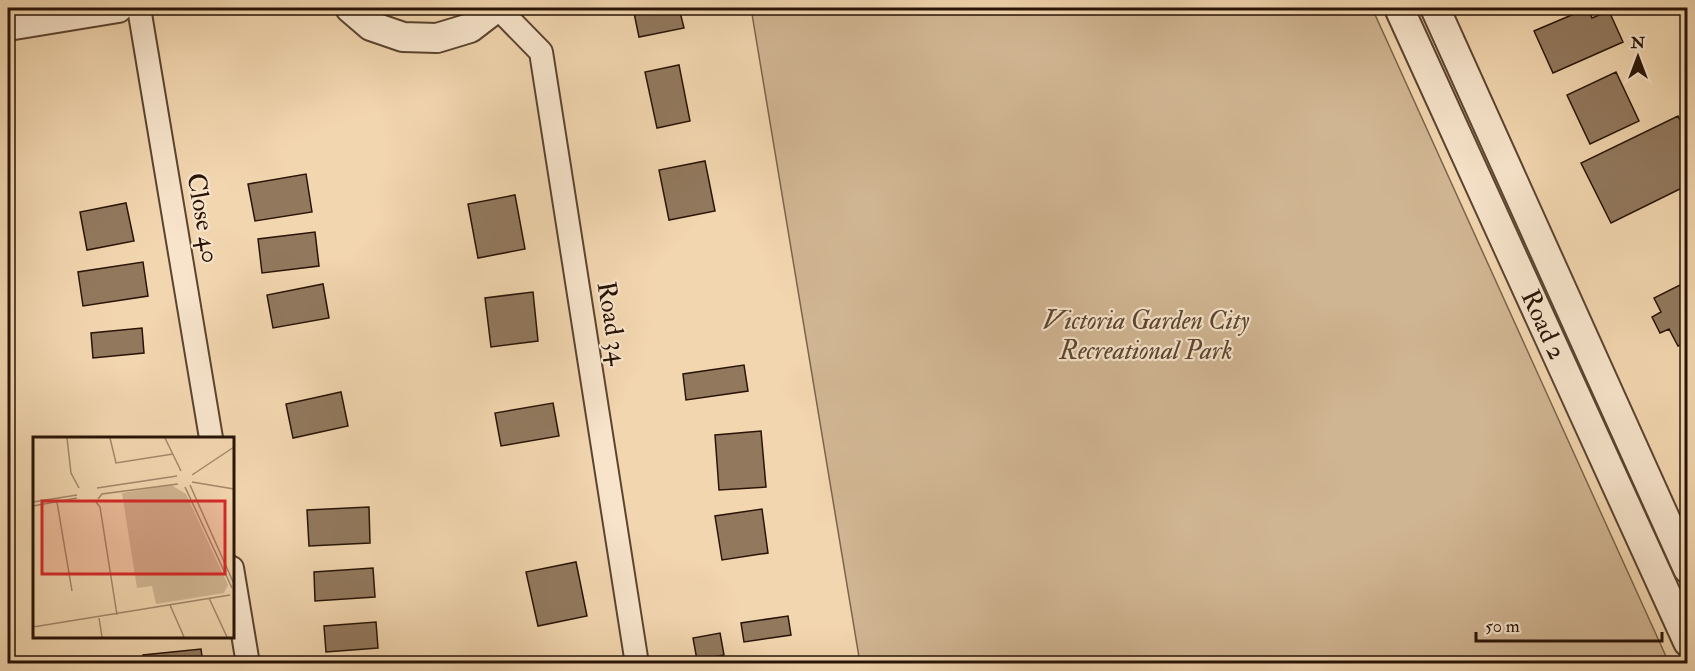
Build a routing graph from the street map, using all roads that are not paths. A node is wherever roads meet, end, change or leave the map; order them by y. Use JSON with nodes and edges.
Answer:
{"nodes":[{"id":1,"x":118,"y":8,"type":"edge"},
{"id":2,"x":139,"y":8,"type":"edge"},
{"id":3,"x":350,"y":8,"type":"edge"},
{"id":4,"x":497,"y":8,"type":"edge"},
{"id":5,"x":1400,"y":8,"type":"edge"},
{"id":6,"x":1435,"y":8,"type":"edge"},
{"id":7,"x":8,"y":26,"type":"edge"},
{"id":8,"x":1540,"y":241,"type":"junction"},
{"id":9,"x":1512,"y":256,"type":"junction"},
{"id":10,"x":211,"y":437,"type":"edge"},
{"id":11,"x":1688,"y":569,"type":"edge"},
{"id":12,"x":234,"y":580,"type":"edge"},
{"id":13,"x":1688,"y":642,"type":"edge"},
{"id":14,"x":248,"y":663,"type":"edge"},
{"id":15,"x":637,"y":663,"type":"edge"}],
"edges":[{"from":1,"to":7,"type":"street"},
{"from":2,"to":10,"type":"street","name":"Close 40"},
{"from":3,"to":4,"type":"street"},
{"from":4,"to":15,"type":"street","name":"Road 34"},
{"from":5,"to":9,"type":"street","name":"Road 2"},
{"from":6,"to":8,"type":"street","name":"Road 2"},
{"from":8,"to":9,"type":"street"},
{"from":8,"to":11,"type":"street","name":"Road 2"},
{"from":9,"to":13,"type":"street","name":"Road 2"},
{"from":12,"to":14,"type":"street"}]}
